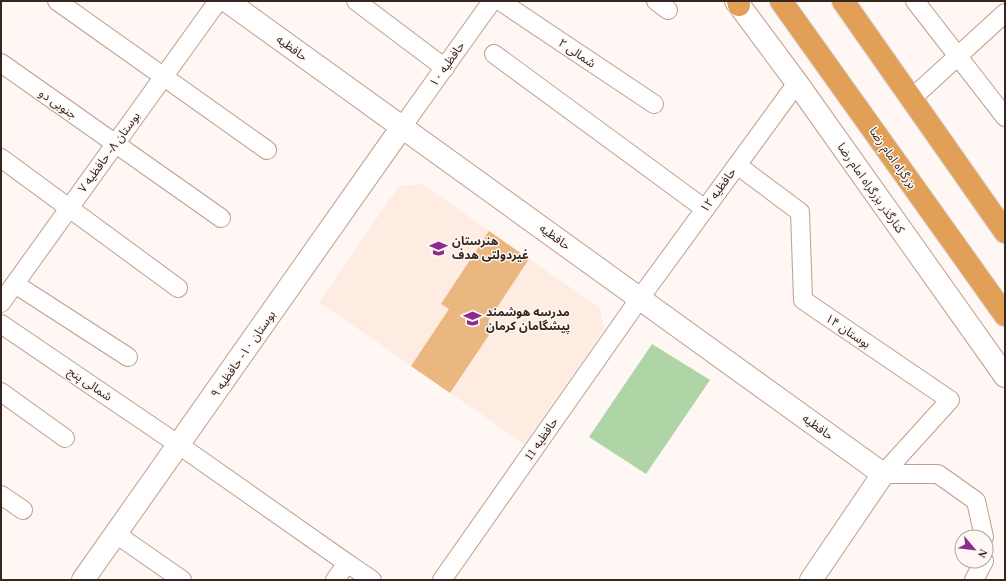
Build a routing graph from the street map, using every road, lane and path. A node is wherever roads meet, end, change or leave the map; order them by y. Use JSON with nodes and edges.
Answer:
{"nodes":[{"id":1,"x":57,"y":1,"type":"edge"},
{"id":2,"x":218,"y":1,"type":"edge"},
{"id":3,"x":227,"y":1,"type":"edge"},
{"id":4,"x":356,"y":1,"type":"edge"},
{"id":5,"x":492,"y":1,"type":"edge"},
{"id":6,"x":500,"y":1,"type":"edge"},
{"id":7,"x":781,"y":1,"type":"edge"},
{"id":8,"x":842,"y":1,"type":"edge"},
{"id":9,"x":914,"y":1,"type":"edge"},
{"id":10,"x":738,"y":2,"type":"edge"},
{"id":11,"x":1005,"y":13,"type":"edge"},
{"id":12,"x":494,"y":54,"type":"dead end"},
{"id":13,"x":957,"y":57,"type":"junction"},
{"id":14,"x":1,"y":63,"type":"edge"},
{"id":15,"x":445,"y":68,"type":"junction"},
{"id":16,"x":164,"y":76,"type":"junction"},
{"id":17,"x":797,"y":82,"type":"junction"},
{"id":18,"x":911,"y":99,"type":"junction"},
{"id":19,"x":654,"y":104,"type":"dead end"},
{"id":20,"x":1005,"y":117,"type":"edge"},
{"id":21,"x":402,"y":127,"type":"junction"},
{"id":22,"x":115,"y":144,"type":"junction"},
{"id":23,"x":267,"y":150,"type":"dead end"},
{"id":24,"x":1,"y":158,"type":"edge"},
{"id":25,"x":737,"y":165,"type":"junction"},
{"id":26,"x":69,"y":208,"type":"junction"},
{"id":27,"x":705,"y":209,"type":"junction"},
{"id":28,"x":221,"y":218,"type":"dead end"},
{"id":29,"x":1005,"y":232,"type":"edge"},
{"id":30,"x":15,"y":284,"type":"junction"},
{"id":31,"x":178,"y":288,"type":"dead end"},
{"id":32,"x":640,"y":298,"type":"junction"},
{"id":33,"x":1,"y":303,"type":"edge"},
{"id":34,"x":1005,"y":315,"type":"edge"},
{"id":35,"x":1,"y":324,"type":"edge"},
{"id":36,"x":128,"y":357,"type":"dead end"},
{"id":37,"x":1005,"y":376,"type":"edge"},
{"id":38,"x":1,"y":392,"type":"edge"},
{"id":39,"x":65,"y":438,"type":"dead end"},
{"id":40,"x":179,"y":444,"type":"junction"},
{"id":41,"x":883,"y":474,"type":"junction"},
{"id":42,"x":1,"y":495,"type":"edge"},
{"id":43,"x":23,"y":510,"type":"dead end"},
{"id":44,"x":982,"y":529,"type":"edge"},
{"id":45,"x":116,"y":534,"type":"junction"},
{"id":46,"x":347,"y":563,"type":"junction"},
{"id":47,"x":980,"y":569,"type":"edge"},
{"id":48,"x":83,"y":580,"type":"edge"},
{"id":49,"x":182,"y":580,"type":"edge"},
{"id":50,"x":336,"y":580,"type":"edge"},
{"id":51,"x":372,"y":580,"type":"edge"},
{"id":52,"x":442,"y":580,"type":"edge"},
{"id":53,"x":811,"y":580,"type":"edge"},
{"id":54,"x":974,"y":580,"type":"edge"}],
"edges":[{"from":1,"to":16,"type":"street"},
{"from":2,"to":16,"type":"street","name":"بوستان ۸- حافظیه ۷"},
{"from":3,"to":21,"type":"street","name":"حافظیه"},
{"from":4,"to":15,"type":"street"},
{"from":5,"to":15,"type":"street","name":"حافظیه ۱۰"},
{"from":6,"to":19,"type":"street","name":"۲ شمالی"},
{"from":7,"to":34,"type":"highway","name":"بزرگراه امام رضا"},
{"from":8,"to":18,"type":"highway"},
{"from":9,"to":13,"type":"street"},
{"from":10,"to":17,"type":"street","name":"کنارگذر بزرگراه امام رضا"},
{"from":11,"to":13,"type":"street"},
{"from":12,"to":27,"type":"street"},
{"from":13,"to":18,"type":"street"},
{"from":13,"to":20,"type":"street"},
{"from":14,"to":22,"type":"street","name":"جنوبی دو"},
{"from":15,"to":21,"type":"street","name":"حافظیه ۱۰"},
{"from":16,"to":22,"type":"street","name":"بوستان ۸- حافظیه ۷"},
{"from":16,"to":23,"type":"street"},
{"from":17,"to":25,"type":"street","name":"حافظیه ۱۲"},
{"from":17,"to":37,"type":"street","name":"کنارگذر بزرگراه امام رضا"},
{"from":18,"to":29,"type":"highway"},
{"from":21,"to":32,"type":"street","name":"حافظیه"},
{"from":21,"to":40,"type":"street","name":"بوستان ۱۰- حافظیه ۹"},
{"from":22,"to":26,"type":"street","name":"بوستان ۸- حافظیه ۷"},
{"from":22,"to":28,"type":"street","name":"جنوبی دو"},
{"from":24,"to":26,"type":"street"},
{"from":25,"to":27,"type":"street","name":"حافظیه ۱۲"},
{"from":25,"to":41,"type":"street","name":"بوستان ۱۴"},
{"from":26,"to":30,"type":"street","name":"بوستان ۸- حافظیه ۷"},
{"from":26,"to":31,"type":"street"},
{"from":27,"to":32,"type":"street","name":"حافظیه ۱۲"},
{"from":30,"to":33,"type":"street","name":"بوستان ۸- حافظیه ۷"},
{"from":30,"to":36,"type":"street"},
{"from":32,"to":41,"type":"street","name":"حافظیه"},
{"from":32,"to":52,"type":"street","name":"حافظیه 11"},
{"from":35,"to":40,"type":"street","name":"شمالی پنج"},
{"from":38,"to":39,"type":"street"},
{"from":40,"to":45,"type":"street","name":"بوستان ۱۰- حافظیه ۹"},
{"from":40,"to":46,"type":"street","name":"شمالی پنج"},
{"from":41,"to":44,"type":"street"},
{"from":41,"to":53,"type":"street"},
{"from":42,"to":43,"type":"street"},
{"from":45,"to":48,"type":"street","name":"بوستان ۱۰- حافظیه ۹"},
{"from":45,"to":49,"type":"street"},
{"from":46,"to":50,"type":"street"},
{"from":46,"to":51,"type":"street","name":"شمالی پنج"},
{"from":47,"to":54,"type":"street"}]}
